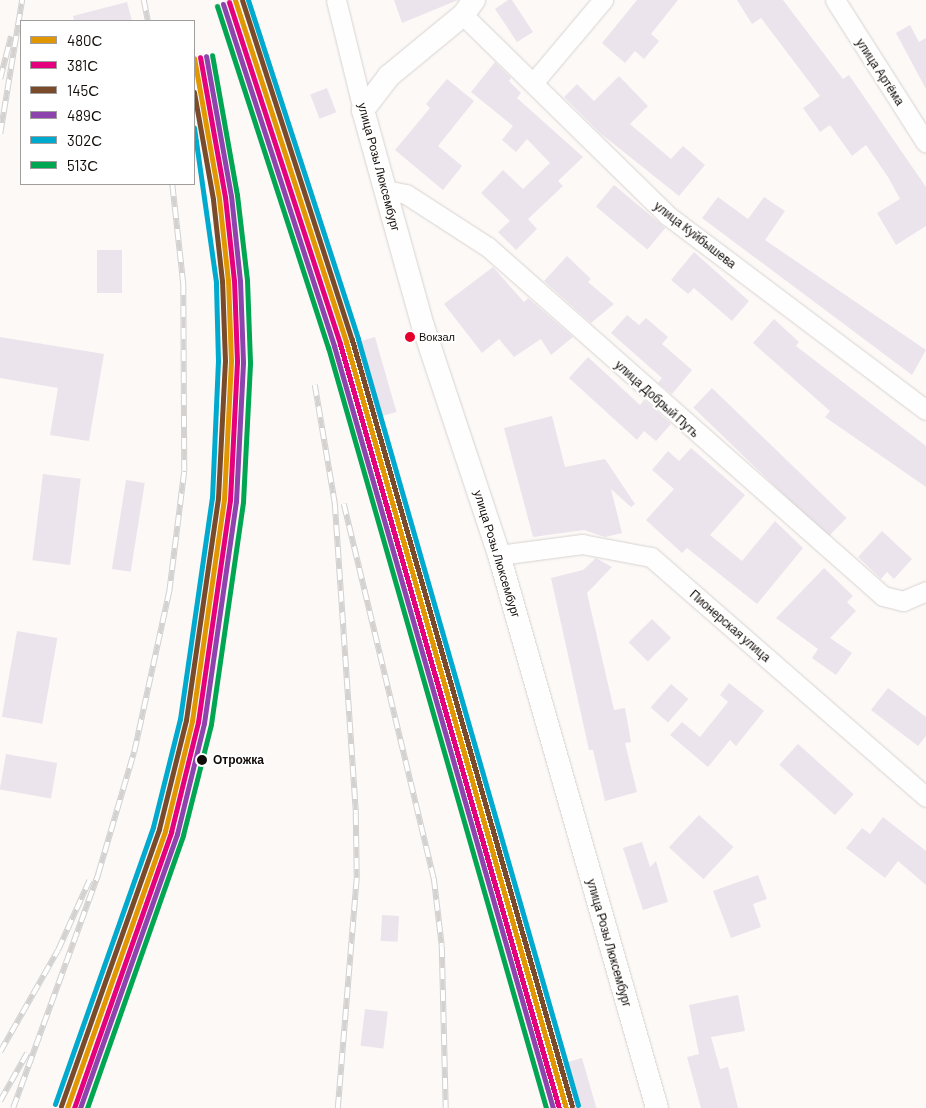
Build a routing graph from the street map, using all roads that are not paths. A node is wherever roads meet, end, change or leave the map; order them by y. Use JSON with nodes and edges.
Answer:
{"nodes":[{"id":1,"x":336,"y":0,"type":"edge"},
{"id":2,"x":603,"y":0,"type":"edge"},
{"id":3,"x":836,"y":0,"type":"edge"},
{"id":4,"x":469,"y":8,"type":"edge"},
{"id":5,"x":534,"y":83,"type":"junction"},
{"id":6,"x":364,"y":110,"type":"junction"},
{"id":7,"x":926,"y":143,"type":"edge"},
{"id":8,"x":385,"y":190,"type":"junction"},
{"id":9,"x":926,"y":410,"type":"edge"},
{"id":10,"x":499,"y":555,"type":"junction"},
{"id":11,"x":926,"y":591,"type":"edge"},
{"id":12,"x":926,"y":797,"type":"edge"},
{"id":13,"x":657,"y":1108,"type":"edge"}],
"edges":[{"from":1,"to":6,"type":"street","name":"улица Розы Люксембург"},
{"from":2,"to":5,"type":"street"},
{"from":3,"to":7,"type":"street","name":"улица Артёма"},
{"from":4,"to":5,"type":"street","name":"улица Куйбышева"},
{"from":4,"to":6,"type":"street"},
{"from":5,"to":9,"type":"street","name":"улица Куйбышева"},
{"from":6,"to":8,"type":"street","name":"улица Розы Люксембург"},
{"from":8,"to":10,"type":"street","name":"улица Розы Люксембург"},
{"from":8,"to":11,"type":"street","name":"улица Добрый Путь"},
{"from":10,"to":12,"type":"street","name":"Пионерская улица"},
{"from":10,"to":13,"type":"street","name":"улица Розы Люксембург"}]}
